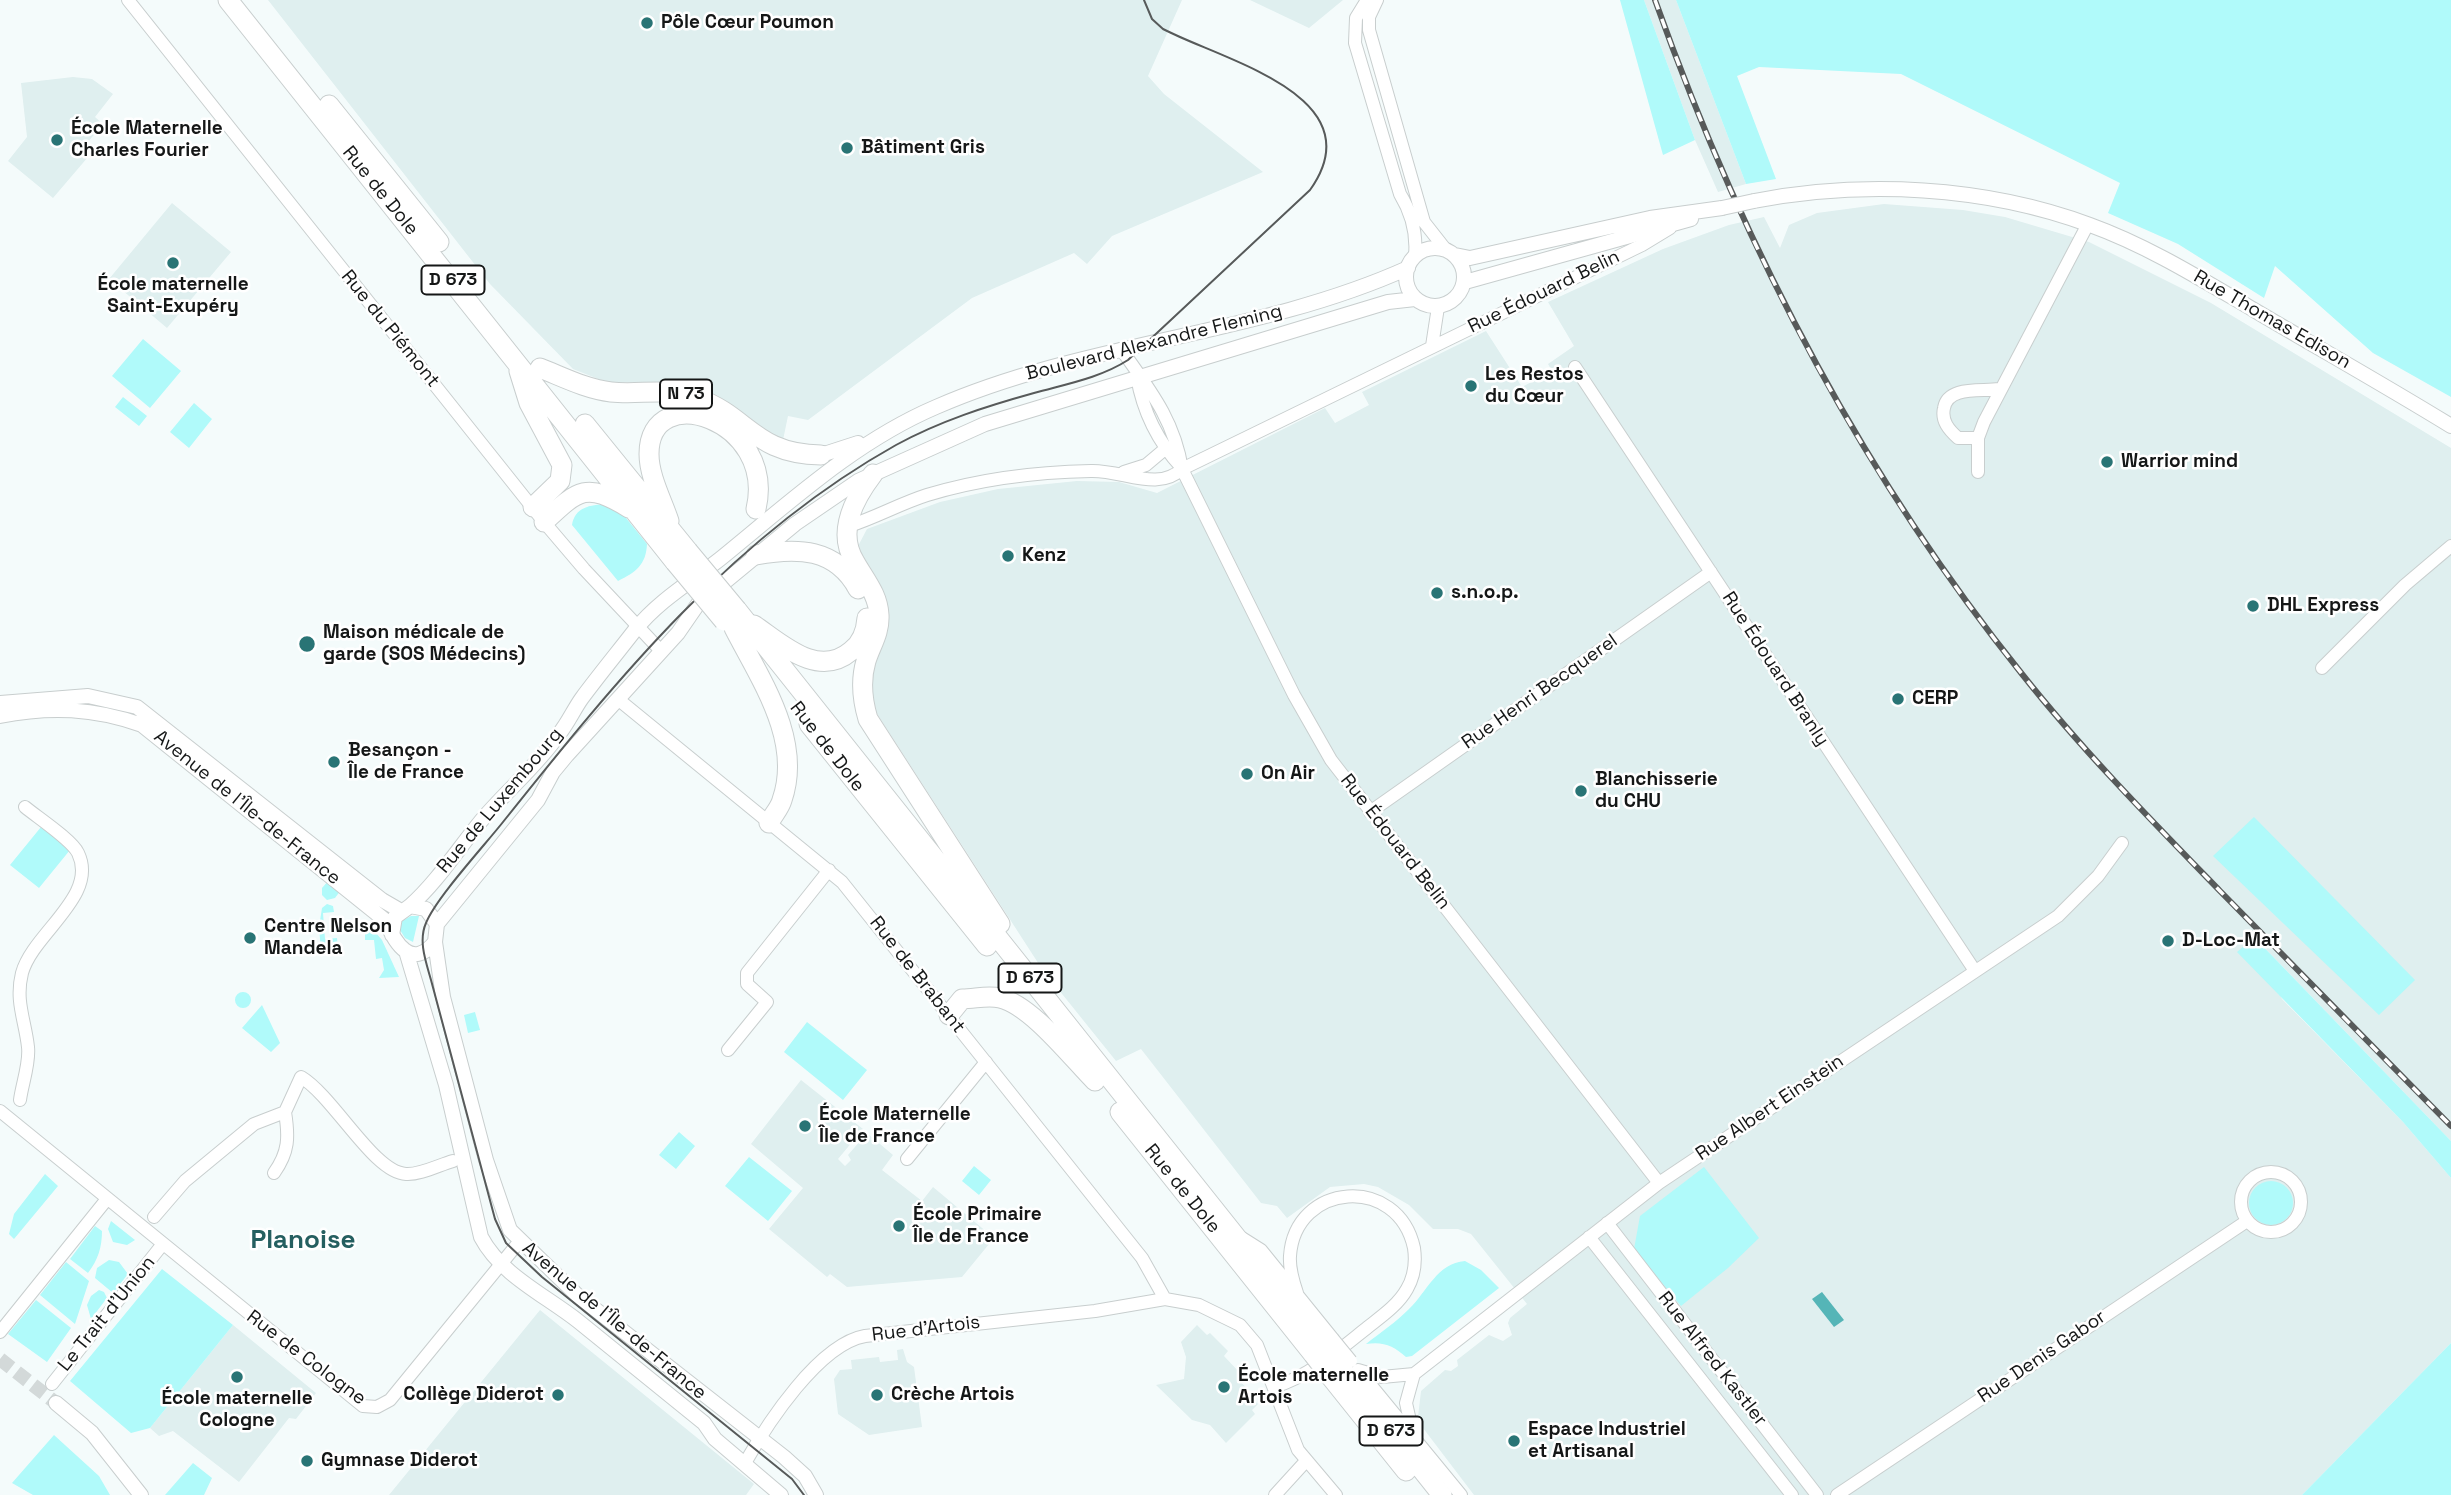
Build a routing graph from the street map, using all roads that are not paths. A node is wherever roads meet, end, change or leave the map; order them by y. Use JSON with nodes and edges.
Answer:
{"nodes":[{"id":1,"x":128,"y":0,"type":"edge"},
{"id":2,"x":229,"y":0,"type":"edge"},
{"id":3,"x":245,"y":0,"type":"edge"},
{"id":4,"x":1367,"y":0,"type":"edge"},
{"id":5,"x":1377,"y":0,"type":"edge"},
{"id":6,"x":1368,"y":85,"type":"junction"},
{"id":7,"x":1387,"y":94,"type":"junction"},
{"id":8,"x":1722,"y":208,"type":"junction"},
{"id":9,"x":1679,"y":223,"type":"junction"},
{"id":10,"x":2088,"y":224,"type":"junction"},
{"id":11,"x":1450,"y":252,"type":"junction"},
{"id":12,"x":1412,"y":262,"type":"junction"},
{"id":13,"x":1465,"y":282,"type":"junction"},
{"id":14,"x":1415,"y":299,"type":"junction"},
{"id":15,"x":1438,"y":307,"type":"junction"},
{"id":16,"x":1432,"y":346,"type":"junction"},
{"id":17,"x":1121,"y":349,"type":"junction"},
{"id":18,"x":514,"y":357,"type":"junction"},
{"id":19,"x":1575,"y":367,"type":"dead end"},
{"id":20,"x":540,"y":368,"type":"junction"},
{"id":21,"x":1138,"y":377,"type":"junction"},
{"id":22,"x":2000,"y":389,"type":"junction"},
{"id":23,"x":2451,"y":426,"type":"edge"},
{"id":24,"x":885,"y":432,"type":"junction"},
{"id":25,"x":1978,"y":438,"type":"junction"},
{"id":26,"x":1164,"y":449,"type":"junction"},
{"id":27,"x":821,"y":455,"type":"joint"},
{"id":28,"x":1182,"y":469,"type":"junction"},
{"id":29,"x":1123,"y":472,"type":"junction"},
{"id":30,"x":1978,"y":472,"type":"dead end"},
{"id":31,"x":873,"y":474,"type":"junction"},
{"id":32,"x":756,"y":509,"type":"joint"},
{"id":33,"x":539,"y":514,"type":"junction"},
{"id":34,"x":641,"y":516,"type":"junction"},
{"id":35,"x":849,"y":526,"type":"junction"},
{"id":36,"x":751,"y":534,"type":"junction"},
{"id":37,"x":674,"y":536,"type":"junction"},
{"id":38,"x":2451,"y":546,"type":"edge"},
{"id":39,"x":757,"y":555,"type":"junction"},
{"id":40,"x":682,"y":556,"type":"junction"},
{"id":41,"x":1711,"y":572,"type":"junction"},
{"id":42,"x":733,"y":619,"type":"junction"},
{"id":43,"x":637,"y":627,"type":"junction"},
{"id":44,"x":661,"y":651,"type":"junction"},
{"id":45,"x":2322,"y":668,"type":"dead end"},
{"id":46,"x":619,"y":701,"type":"junction"},
{"id":47,"x":0,"y":703,"type":"edge"},
{"id":48,"x":0,"y":716,"type":"edge"},
{"id":49,"x":25,"y":807,"type":"dead end"},
{"id":50,"x":1370,"y":812,"type":"junction"},
{"id":51,"x":768,"y":823,"type":"junction"},
{"id":52,"x":2122,"y":843,"type":"dead end"},
{"id":53,"x":829,"y":870,"type":"junction"},
{"id":54,"x":405,"y":909,"type":"junction"},
{"id":55,"x":437,"y":924,"type":"junction"},
{"id":56,"x":392,"y":935,"type":"junction"},
{"id":57,"x":435,"y":942,"type":"junction"},
{"id":58,"x":406,"y":951,"type":"junction"},
{"id":59,"x":1975,"y":971,"type":"junction"},
{"id":60,"x":1054,"y":1008,"type":"junction"},
{"id":61,"x":949,"y":1015,"type":"junction"},
{"id":62,"x":728,"y":1050,"type":"dead end"},
{"id":63,"x":986,"y":1062,"type":"junction"},
{"id":64,"x":1095,"y":1081,"type":"junction"},
{"id":65,"x":20,"y":1100,"type":"dead end"},
{"id":66,"x":0,"y":1111,"type":"edge"},
{"id":67,"x":285,"y":1112,"type":"junction"},
{"id":68,"x":907,"y":1159,"type":"dead end"},
{"id":69,"x":453,"y":1161,"type":"dead end"},
{"id":70,"x":274,"y":1173,"type":"dead end"},
{"id":71,"x":1659,"y":1183,"type":"junction"},
{"id":72,"x":104,"y":1196,"type":"junction"},
{"id":73,"x":154,"y":1217,"type":"dead end"},
{"id":74,"x":2247,"y":1221,"type":"junction"},
{"id":75,"x":1606,"y":1223,"type":"junction"},
{"id":76,"x":1233,"y":1232,"type":"junction"},
{"id":77,"x":1590,"y":1237,"type":"junction"},
{"id":78,"x":519,"y":1242,"type":"junction"},
{"id":79,"x":162,"y":1245,"type":"junction"},
{"id":80,"x":501,"y":1264,"type":"junction"},
{"id":81,"x":1297,"y":1293,"type":"junction"},
{"id":82,"x":1165,"y":1299,"type":"junction"},
{"id":83,"x":0,"y":1332,"type":"edge"},
{"id":84,"x":1323,"y":1346,"type":"junction"},
{"id":85,"x":1345,"y":1369,"type":"junction"},
{"id":86,"x":1414,"y":1374,"type":"junction"},
{"id":87,"x":52,"y":1384,"type":"dead end"},
{"id":88,"x":1274,"y":1387,"type":"junction"},
{"id":89,"x":56,"y":1403,"type":"tunnel mouth"},
{"id":90,"x":1412,"y":1434,"type":"junction"},
{"id":91,"x":760,"y":1437,"type":"junction"},
{"id":92,"x":117,"y":1460,"type":"junction"},
{"id":93,"x":1306,"y":1461,"type":"junction"},
{"id":94,"x":745,"y":1463,"type":"junction"},
{"id":95,"x":133,"y":1495,"type":"edge"},
{"id":96,"x":141,"y":1495,"type":"edge"},
{"id":97,"x":781,"y":1495,"type":"edge"},
{"id":98,"x":816,"y":1495,"type":"edge"},
{"id":99,"x":1275,"y":1495,"type":"edge"},
{"id":100,"x":1336,"y":1495,"type":"edge"},
{"id":101,"x":1425,"y":1495,"type":"edge"},
{"id":102,"x":1442,"y":1495,"type":"edge"},
{"id":103,"x":1461,"y":1495,"type":"edge"},
{"id":104,"x":1792,"y":1495,"type":"edge"},
{"id":105,"x":1817,"y":1495,"type":"edge"},
{"id":106,"x":1837,"y":1495,"type":"edge"}],
"edges":[{"from":1,"to":33,"type":"street","name":"Rue du Piémont"},
{"from":2,"to":18,"type":"main road","name":"Rue de Dole","number":"D 673"},
{"from":3,"to":20,"type":"main road","name":"Rue de Dole","number":"D 673"},
{"from":4,"to":6,"type":"street"},
{"from":5,"to":7,"type":"street"},
{"from":6,"to":7,"type":"street"},
{"from":6,"to":12,"type":"street"},
{"from":7,"to":11,"type":"street"},
{"from":8,"to":9,"type":"street"},
{"from":8,"to":10,"type":"street","name":"Rue Thomas Edison","bridge":true},
{"from":8,"to":11,"type":"street"},
{"from":9,"to":13,"type":"street"},
{"from":9,"to":16,"type":"street","name":"Rue Édouard Belin"},
{"from":10,"to":22,"type":"street"},
{"from":10,"to":23,"type":"street","name":"Rue Thomas Edison"},
{"from":11,"to":12,"type":"street"},
{"from":11,"to":13,"type":"street"},
{"from":12,"to":14,"type":"street"},
{"from":12,"to":17,"type":"street","name":"Boulevard Alexandre Fleming"},
{"from":13,"to":15,"type":"street"},
{"from":14,"to":15,"type":"street"},
{"from":14,"to":21,"type":"street","name":"Boulevard Alexandre Fleming"},
{"from":15,"to":16,"type":"street"},
{"from":16,"to":28,"type":"street","name":"Rue Édouard Belin"},
{"from":17,"to":21,"type":"street","name":"Rue Édouard Belin"},
{"from":17,"to":24,"type":"street","name":"Boulevard Alexandre Fleming"},
{"from":18,"to":33,"type":"main road"},
{"from":18,"to":34,"type":"main road","name":"Rue de Dole","number":"D 673"},
{"from":19,"to":41,"type":"street","name":"Rue Édouard Branly"},
{"from":20,"to":27,"type":"main road","number":"N 73"},
{"from":20,"to":37,"type":"main road","name":"Rue de Dole","number":"D 673"},
{"from":21,"to":26,"type":"street"},
{"from":21,"to":28,"type":"street","name":"Rue Édouard Belin"},
{"from":21,"to":31,"type":"street","name":"Boulevard Alexandre Fleming"},
{"from":22,"to":25,"type":"street"},
{"from":22,"to":25,"type":"street"},
{"from":24,"to":27,"type":"street","number":"N 73"},
{"from":24,"to":36,"type":"street","name":"Boulevard Alexandre Fleming"},
{"from":25,"to":30,"type":"street"},
{"from":26,"to":28,"type":"street"},
{"from":26,"to":29,"type":"street","name":"Rue Édouard Belin"},
{"from":28,"to":29,"type":"street","name":"Rue Édouard Belin"},
{"from":28,"to":50,"type":"street","name":"Rue Édouard Belin"},
{"from":29,"to":35,"type":"street","name":"Rue Édouard Belin"},
{"from":31,"to":35,"type":"main road"},
{"from":31,"to":39,"type":"street","name":"Boulevard Alexandre Fleming"},
{"from":32,"to":36,"type":"street"},
{"from":32,"to":37,"type":"main road"},
{"from":33,"to":34,"type":"main road"},
{"from":33,"to":43,"type":"street","name":"Rue du Piémont"},
{"from":34,"to":40,"type":"main road","name":"Rue de Dole","number":"D 673"},
{"from":35,"to":60,"type":"main road"},
{"from":36,"to":43,"type":"street","name":"Boulevard Alexandre Fleming"},
{"from":37,"to":40,"type":"main road","name":"Rue de Dole","number":"D 673"},
{"from":38,"to":45,"type":"street"},
{"from":39,"to":42,"type":"main road"},
{"from":39,"to":44,"type":"street","name":"Boulevard Alexandre Fleming"},
{"from":40,"to":42,"type":"main road","name":"Rue de Dole","number":"D 673","bridge":true},
{"from":41,"to":50,"type":"street","name":"Rue Henri Becquerel"},
{"from":41,"to":59,"type":"street","name":"Rue Édouard Branly"},
{"from":42,"to":51,"type":"main road"},
{"from":42,"to":60,"type":"main road","name":"Rue de Dole","number":"D 673"},
{"from":42,"to":64,"type":"main road","name":"Rue de Dole","number":"D 673"},
{"from":43,"to":44,"type":"street","name":"Rue du Piémont"},
{"from":43,"to":54,"type":"street","name":"Rue de Luxembourg"},
{"from":44,"to":46,"type":"street","name":"Rue de Luxembourg"},
{"from":46,"to":51,"type":"street","name":"Rue de Brabant"},
{"from":46,"to":55,"type":"street","name":"Rue de Luxembourg"},
{"from":47,"to":54,"type":"street","name":"Avenue de l'Île-de-France"},
{"from":48,"to":56,"type":"street","name":"Avenue de l'Île-de-France"},
{"from":49,"to":65,"type":"street"},
{"from":50,"to":71,"type":"street","name":"Rue Édouard Belin"},
{"from":51,"to":53,"type":"street","name":"Rue de Brabant"},
{"from":52,"to":59,"type":"street","name":"Rue Albert Einstein"},
{"from":53,"to":61,"type":"street","name":"Rue de Brabant"},
{"from":53,"to":62,"type":"street"},
{"from":54,"to":55,"type":"street"},
{"from":54,"to":56,"type":"street"},
{"from":55,"to":57,"type":"street"},
{"from":56,"to":58,"type":"street"},
{"from":57,"to":58,"type":"street"},
{"from":57,"to":78,"type":"street","name":"Avenue de l’Île-de-France"},
{"from":58,"to":80,"type":"street","name":"Avenue de l’Île-de-France"},
{"from":59,"to":71,"type":"street","name":"Rue Albert Einstein"},
{"from":60,"to":76,"type":"main road","name":"Rue de Dole","number":"D 673"},
{"from":61,"to":63,"type":"street","name":"Rue de Brabant"},
{"from":61,"to":64,"type":"main road"},
{"from":63,"to":68,"type":"street"},
{"from":63,"to":82,"type":"street","name":"Rue de Brabant"},
{"from":64,"to":84,"type":"main road","name":"Rue de Dole","number":"D 673"},
{"from":66,"to":72,"type":"street","name":"Rue de Cologne"},
{"from":67,"to":69,"type":"street"},
{"from":67,"to":70,"type":"street"},
{"from":67,"to":73,"type":"street"},
{"from":71,"to":75,"type":"street","name":"Rue Albert Einstein"},
{"from":72,"to":79,"type":"street","name":"Rue de Cologne"},
{"from":72,"to":83,"type":"street"},
{"from":74,"to":74,"type":"street"},
{"from":74,"to":106,"type":"street","name":"Rue Denis Gabor"},
{"from":75,"to":77,"type":"street","name":"Rue Albert Einstein"},
{"from":75,"to":105,"type":"street","name":"Rue Alfred Kastler"},
{"from":76,"to":81,"type":"street","name":"Rue de Dole"},
{"from":76,"to":84,"type":"main road","name":"Rue de Dole","number":"D 673"},
{"from":77,"to":86,"type":"street","name":"Rue Albert Einstein"},
{"from":77,"to":104,"type":"street","name":"Rue Alfred Kastler"},
{"from":78,"to":80,"type":"street","name":"Rue de Cologne"},
{"from":78,"to":91,"type":"street","name":"Avenue de l’Île-de-France"},
{"from":79,"to":80,"type":"street","name":"Rue de Cologne"},
{"from":79,"to":87,"type":"street","name":"Le Trait d'Union"},
{"from":80,"to":94,"type":"street","name":"Avenue de l’Île-de-France"},
{"from":81,"to":84,"type":"street","name":"Rue de Dole"},
{"from":81,"to":88,"type":"street","name":"Rue de Dole"},
{"from":82,"to":88,"type":"street","name":"Rue d'Artois"},
{"from":82,"to":91,"type":"street","name":"Rue d'Artois"},
{"from":84,"to":85,"type":"main road","name":"Rue de Dole","number":"D 673","bridge":true},
{"from":85,"to":86,"type":"street"},
{"from":85,"to":90,"type":"street","name":"Rue de Dole"},
{"from":85,"to":101,"type":"main road","name":"Rue de Dole","number":"D 673"},
{"from":85,"to":102,"type":"main road","name":"Rue de Dole","number":"D 673"},
{"from":86,"to":90,"type":"street"},
{"from":88,"to":93,"type":"street","name":"Rue d'Artois"},
{"from":89,"to":92,"type":"street"},
{"from":90,"to":103,"type":"street","name":"Rue de Dole"},
{"from":91,"to":94,"type":"street","name":"Rue d'Artois"},
{"from":91,"to":98,"type":"street","name":"Avenue de l’Île-de-France"},
{"from":92,"to":95,"type":"street"},
{"from":92,"to":96,"type":"street"},
{"from":93,"to":99,"type":"street"},
{"from":93,"to":100,"type":"street","name":"Rue d'Artois"},
{"from":94,"to":97,"type":"street","name":"Avenue de l’Île-de-France"}]}
